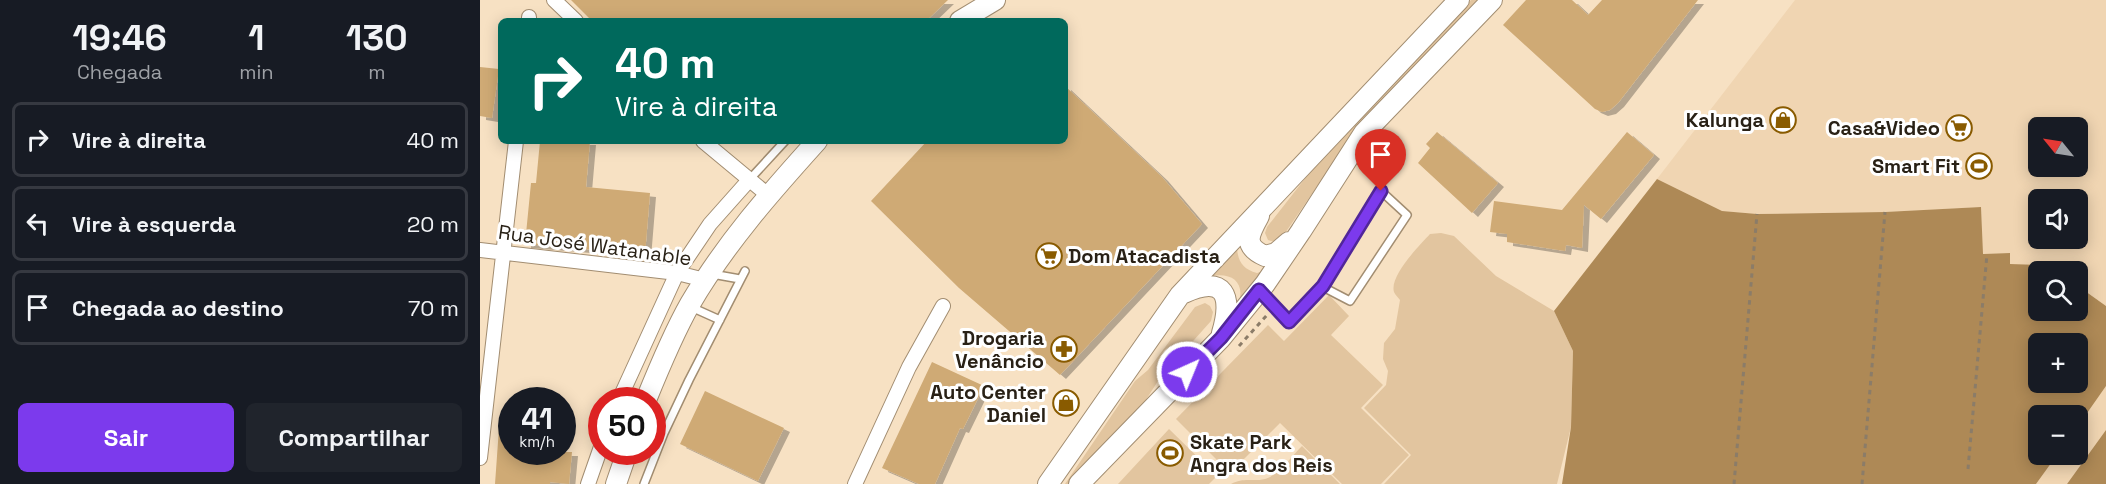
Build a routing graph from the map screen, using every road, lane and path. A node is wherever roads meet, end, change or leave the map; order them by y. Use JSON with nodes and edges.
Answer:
{"nodes":[{"id":1,"x":554,"y":0,"type":"edge"},
{"id":2,"x":995,"y":0,"type":"edge"},
{"id":3,"x":1459,"y":0,"type":"edge"},
{"id":4,"x":1492,"y":0,"type":"edge"},
{"id":5,"x":573,"y":18,"type":"edge"},
{"id":6,"x":965,"y":18,"type":"edge"},
{"id":7,"x":516,"y":144,"type":"edge"},
{"id":8,"x":707,"y":144,"type":"edge"},
{"id":9,"x":781,"y":144,"type":"edge"},
{"id":10,"x":815,"y":144,"type":"edge"},
{"id":11,"x":750,"y":179,"type":"junction"},
{"id":12,"x":768,"y":195,"type":"junction"},
{"id":13,"x":1268,"y":201,"type":"junction"},
{"id":14,"x":1885,"y":212,"type":"dead end"},
{"id":15,"x":1757,"y":214,"type":"dead end"},
{"id":16,"x":1301,"y":231,"type":"junction"},
{"id":17,"x":480,"y":250,"type":"edge"},
{"id":18,"x":505,"y":252,"type":"junction"},
{"id":19,"x":1987,"y":254,"type":"dead end"},
{"id":20,"x":745,"y":271,"type":"dead end"},
{"id":21,"x":677,"y":273,"type":"junction"},
{"id":22,"x":707,"y":276,"type":"junction"},
{"id":23,"x":740,"y":279,"type":"junction"},
{"id":24,"x":1323,"y":286,"type":"junction"},
{"id":25,"x":1259,"y":290,"type":"junction"},
{"id":26,"x":1180,"y":295,"type":"junction"},
{"id":27,"x":689,"y":306,"type":"junction"},
{"id":28,"x":943,"y":306,"type":"dead end"},
{"id":29,"x":720,"y":320,"type":"junction"},
{"id":30,"x":1221,"y":338,"type":"junction"},
{"id":31,"x":625,"y":387,"type":"edge"},
{"id":32,"x":651,"y":387,"type":"edge"},
{"id":33,"x":666,"y":429,"type":"edge"},
{"id":34,"x":480,"y":458,"type":"edge"},
{"id":35,"x":595,"y":465,"type":"edge"},
{"id":36,"x":623,"y":465,"type":"edge"},
{"id":37,"x":652,"y":465,"type":"edge"},
{"id":38,"x":1968,"y":469,"type":"dead end"},
{"id":39,"x":588,"y":484,"type":"edge"},
{"id":40,"x":616,"y":484,"type":"edge"},
{"id":41,"x":645,"y":484,"type":"edge"},
{"id":42,"x":855,"y":484,"type":"edge"},
{"id":43,"x":1048,"y":484,"type":"edge"},
{"id":44,"x":1079,"y":484,"type":"edge"},
{"id":45,"x":1734,"y":484,"type":"edge"},
{"id":46,"x":1862,"y":484,"type":"edge"}],
"edges":[{"from":1,"to":5,"type":"street"},
{"from":2,"to":6,"type":"main road"},
{"from":3,"to":13,"type":"main road"},
{"from":4,"to":16,"type":"main road"},
{"from":7,"to":18,"type":"street"},
{"from":8,"to":11,"type":"street"},
{"from":9,"to":11,"type":"lane"},
{"from":10,"to":12,"type":"main road"},
{"from":11,"to":12,"type":"street"},
{"from":11,"to":21,"type":"street"},
{"from":12,"to":22,"type":"main road"},
{"from":13,"to":16,"type":"main road"},
{"from":13,"to":26,"type":"main road"},
{"from":14,"to":46,"type":"path"},
{"from":15,"to":45,"type":"path"},
{"from":16,"to":25,"type":"main road"},
{"from":17,"to":18,"type":"street","name":"Rua José Watanable"},
{"from":18,"to":21,"type":"street","name":"Rua José Watanable"},
{"from":18,"to":34,"type":"street"},
{"from":19,"to":38,"type":"path"},
{"from":20,"to":23,"type":"lane"},
{"from":21,"to":22,"type":"street","name":"Rua José Watanable"},
{"from":21,"to":31,"type":"street"},
{"from":22,"to":23,"type":"lane"},
{"from":22,"to":27,"type":"main road"},
{"from":23,"to":29,"type":"lane"},
{"from":24,"to":24,"type":"lane"},
{"from":24,"to":25,"type":"lane"},
{"from":25,"to":30,"type":"main road"},
{"from":26,"to":30,"type":"main road"},
{"from":26,"to":43,"type":"main road"},
{"from":27,"to":29,"type":"lane"},
{"from":27,"to":32,"type":"main road"},
{"from":28,"to":42,"type":"street"},
{"from":29,"to":33,"type":"lane"},
{"from":30,"to":44,"type":"main road"},
{"from":35,"to":39,"type":"street"},
{"from":36,"to":40,"type":"main road"},
{"from":37,"to":41,"type":"lane"}]}
